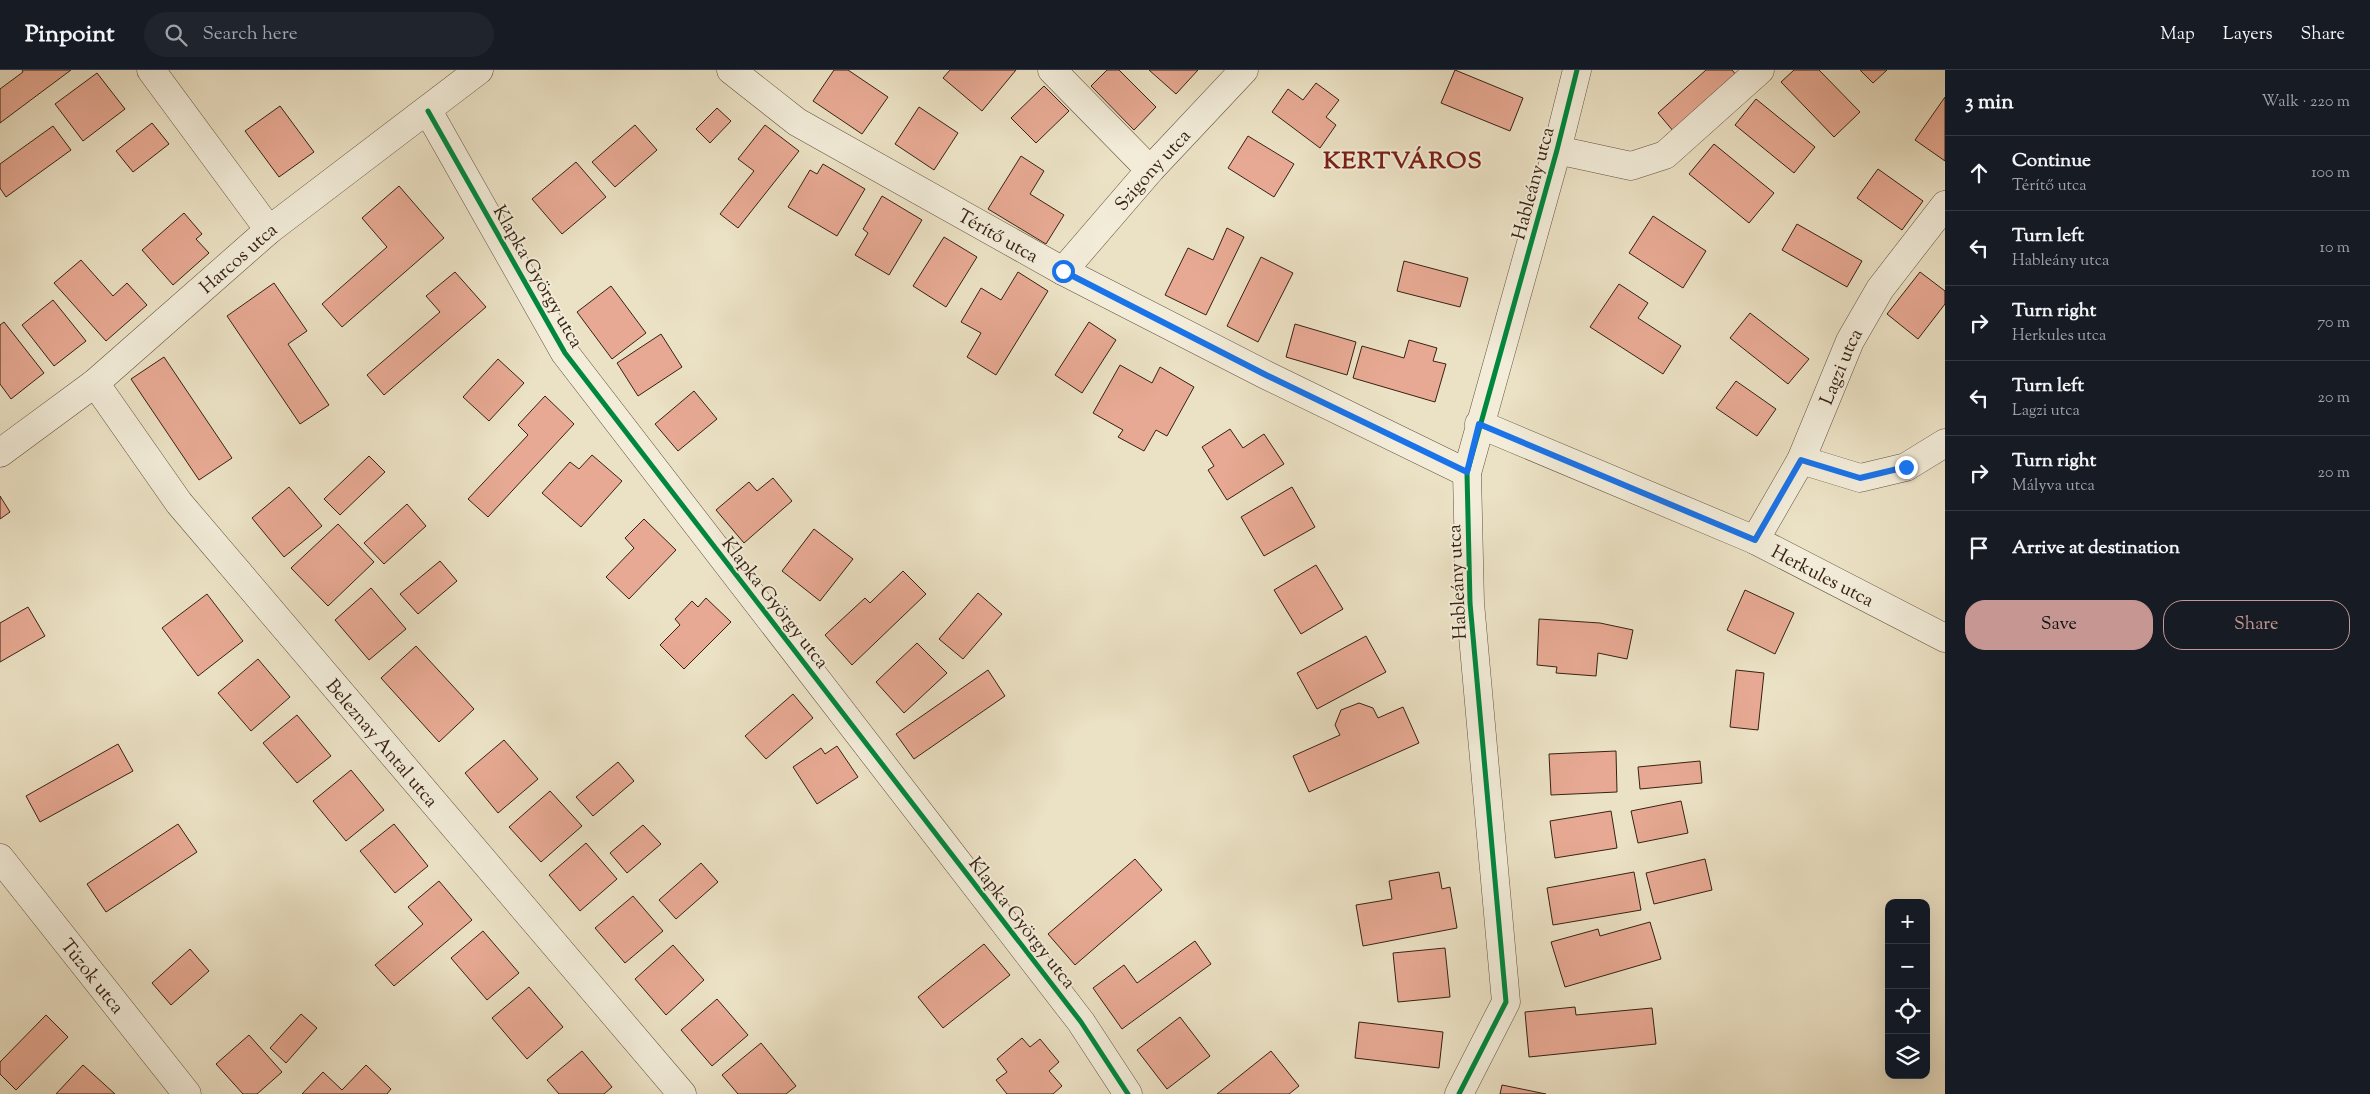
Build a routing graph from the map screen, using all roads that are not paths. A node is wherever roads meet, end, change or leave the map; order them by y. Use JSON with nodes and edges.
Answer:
{"nodes":[{"id":1,"x":151,"y":70,"type":"edge"},
{"id":2,"x":479,"y":70,"type":"edge"},
{"id":3,"x":731,"y":70,"type":"edge"},
{"id":4,"x":1052,"y":70,"type":"edge"},
{"id":5,"x":1244,"y":70,"type":"edge"},
{"id":6,"x":1577,"y":70,"type":"edge"},
{"id":7,"x":1760,"y":70,"type":"edge"},
{"id":8,"x":428,"y":110,"type":"junction"},
{"id":9,"x":1558,"y":150,"type":"junction"},
{"id":10,"x":1150,"y":170,"type":"junction"},
{"id":11,"x":1945,"y":205,"type":"edge"},
{"id":12,"x":269,"y":230,"type":"junction"},
{"id":13,"x":1063,"y":271,"type":"junction"},
{"id":14,"x":95,"y":383,"type":"junction"},
{"id":15,"x":1479,"y":424,"type":"junction"},
{"id":16,"x":1945,"y":443,"type":"edge"},
{"id":17,"x":0,"y":453,"type":"edge"},
{"id":18,"x":1801,"y":460,"type":"junction"},
{"id":19,"x":1467,"y":472,"type":"junction"},
{"id":20,"x":1755,"y":540,"type":"junction"},
{"id":21,"x":1945,"y":638,"type":"edge"},
{"id":22,"x":0,"y":858,"type":"edge"},
{"id":23,"x":187,"y":1094,"type":"edge"},
{"id":24,"x":682,"y":1094,"type":"edge"},
{"id":25,"x":1128,"y":1094,"type":"edge"},
{"id":26,"x":1459,"y":1094,"type":"edge"}],
"edges":[{"from":1,"to":12,"type":"street"},
{"from":2,"to":8,"type":"street","name":"Harcos utca"},
{"from":3,"to":13,"type":"street","name":"Térítő utca"},
{"from":4,"to":10,"type":"street"},
{"from":5,"to":10,"type":"street","name":"Szigony utca"},
{"from":6,"to":9,"type":"street","name":"Hableány utca"},
{"from":7,"to":9,"type":"street"},
{"from":8,"to":12,"type":"street","name":"Harcos utca"},
{"from":8,"to":25,"type":"street","name":"Klapka György utca"},
{"from":9,"to":15,"type":"street","name":"Hableány utca"},
{"from":10,"to":13,"type":"street","name":"Szigony utca"},
{"from":11,"to":18,"type":"street","name":"Lagzi utca"},
{"from":12,"to":14,"type":"street","name":"Harcos utca"},
{"from":13,"to":19,"type":"street","name":"Térítő utca"},
{"from":14,"to":17,"type":"street","name":"Harcos utca"},
{"from":14,"to":24,"type":"street","name":"Beleznay Antal utca"},
{"from":15,"to":19,"type":"street","name":"Hableány utca"},
{"from":15,"to":20,"type":"street","name":"Herkules utca"},
{"from":16,"to":18,"type":"street"},
{"from":18,"to":20,"type":"street","name":"Lagzi utca"},
{"from":19,"to":26,"type":"street","name":"Hableány utca"},
{"from":20,"to":21,"type":"street","name":"Herkules utca"},
{"from":22,"to":23,"type":"street","name":"Túzok utca"}]}
